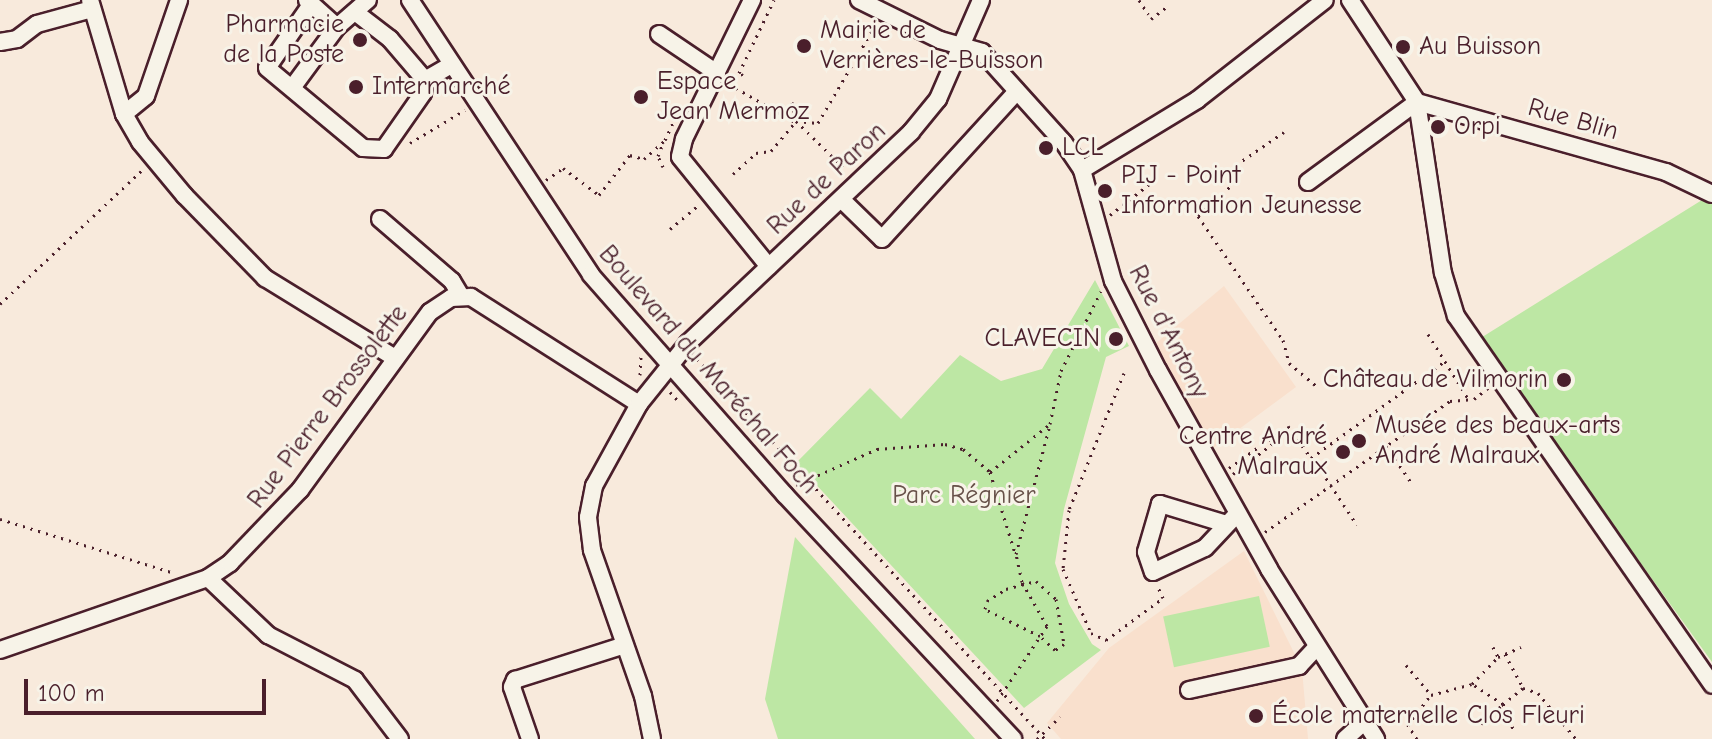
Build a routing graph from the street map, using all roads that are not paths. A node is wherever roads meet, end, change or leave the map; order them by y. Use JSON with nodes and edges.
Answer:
{"nodes":[{"id":1,"x":179,"y":0,"type":"edge"},
{"id":2,"x":368,"y":0,"type":"edge"},
{"id":3,"x":410,"y":0,"type":"edge"},
{"id":4,"x":752,"y":0,"type":"edge"},
{"id":5,"x":859,"y":0,"type":"edge"},
{"id":6,"x":981,"y":0,"type":"edge"},
{"id":7,"x":1325,"y":0,"type":"edge"},
{"id":8,"x":1350,"y":0,"type":"edge"},
{"id":9,"x":308,"y":3,"type":"edge"},
{"id":10,"x":91,"y":5,"type":"edge"},
{"id":11,"x":355,"y":12,"type":"junction"},
{"id":12,"x":337,"y":27,"type":"junction"},
{"id":13,"x":659,"y":34,"type":"dead end"},
{"id":14,"x":0,"y":42,"type":"edge"},
{"id":15,"x":961,"y":44,"type":"junction"},
{"id":16,"x":451,"y":65,"type":"junction"},
{"id":17,"x":716,"y":74,"type":"junction"},
{"id":18,"x":425,"y":80,"type":"junction"},
{"id":19,"x":292,"y":88,"type":"junction"},
{"id":20,"x":1017,"y":91,"type":"junction"},
{"id":21,"x":1417,"y":102,"type":"junction"},
{"id":22,"x":124,"y":114,"type":"junction"},
{"id":23,"x":1082,"y":170,"type":"junction"},
{"id":24,"x":1308,"y":182,"type":"dead end"},
{"id":25,"x":1712,"y":194,"type":"edge"},
{"id":26,"x":841,"y":199,"type":"junction"},
{"id":27,"x":380,"y":219,"type":"dead end"},
{"id":28,"x":769,"y":267,"type":"junction"},
{"id":29,"x":461,"y":296,"type":"junction"},
{"id":30,"x":395,"y":358,"type":"junction"},
{"id":31,"x":668,"y":367,"type":"junction"},
{"id":32,"x":635,"y":401,"type":"junction"},
{"id":33,"x":1230,"y":518,"type":"junction"},
{"id":34,"x":208,"y":578,"type":"junction"},
{"id":35,"x":625,"y":645,"type":"junction"},
{"id":36,"x":1317,"y":647,"type":"junction"},
{"id":37,"x":0,"y":650,"type":"edge"},
{"id":38,"x":1712,"y":685,"type":"edge"},
{"id":39,"x":1189,"y":690,"type":"dead end"},
{"id":40,"x":1364,"y":722,"type":"junction"},
{"id":41,"x":400,"y":739,"type":"edge"},
{"id":42,"x":530,"y":739,"type":"edge"},
{"id":43,"x":652,"y":739,"type":"edge"},
{"id":44,"x":1013,"y":739,"type":"edge"},
{"id":45,"x":1345,"y":739,"type":"edge"},
{"id":46,"x":1376,"y":739,"type":"edge"}],
"edges":[{"from":1,"to":22,"type":"street"},
{"from":2,"to":11,"type":"street"},
{"from":3,"to":16,"type":"street","name":"Boulevard du Maréchal Foch"},
{"from":4,"to":17,"type":"street"},
{"from":5,"to":15,"type":"street","name":"Rue d'Antony"},
{"from":6,"to":15,"type":"street","name":"Rue de Paron"},
{"from":7,"to":23,"type":"street"},
{"from":8,"to":21,"type":"street"},
{"from":9,"to":12,"type":"street"},
{"from":9,"to":19,"type":"street"},
{"from":10,"to":14,"type":"street"},
{"from":10,"to":22,"type":"street"},
{"from":11,"to":12,"type":"street"},
{"from":11,"to":18,"type":"street"},
{"from":12,"to":19,"type":"street"},
{"from":13,"to":17,"type":"street"},
{"from":15,"to":20,"type":"street","name":"Rue d'Antony"},
{"from":15,"to":26,"type":"street","name":"Rue de Paron"},
{"from":16,"to":18,"type":"street"},
{"from":16,"to":31,"type":"street","name":"Boulevard du Maréchal Foch"},
{"from":17,"to":28,"type":"street"},
{"from":18,"to":19,"type":"street"},
{"from":20,"to":23,"type":"street","name":"Rue d'Antony"},
{"from":20,"to":26,"type":"street"},
{"from":21,"to":24,"type":"street"},
{"from":21,"to":25,"type":"street","name":"Rue Blin"},
{"from":21,"to":38,"type":"street"},
{"from":22,"to":30,"type":"street"},
{"from":23,"to":33,"type":"street","name":"Rue d'Antony"},
{"from":26,"to":28,"type":"street","name":"Rue de Paron"},
{"from":27,"to":29,"type":"street"},
{"from":28,"to":31,"type":"street","name":"Rue de Paron"},
{"from":29,"to":30,"type":"street","name":"Rue Pierre Brossolette"},
{"from":29,"to":32,"type":"street"},
{"from":30,"to":34,"type":"street","name":"Rue Pierre Brossolette"},
{"from":31,"to":32,"type":"street","name":"Rue de Paron"},
{"from":31,"to":44,"type":"street","name":"Boulevard du Maréchal Foch"},
{"from":32,"to":35,"type":"street","name":"Rue de Paron"},
{"from":33,"to":33,"type":"street"},
{"from":33,"to":36,"type":"street","name":"Rue d'Antony"},
{"from":34,"to":37,"type":"street","name":"Rue Pierre Brossolette"},
{"from":34,"to":41,"type":"street"},
{"from":35,"to":42,"type":"street"},
{"from":35,"to":43,"type":"street","name":"Rue de Paron"},
{"from":36,"to":39,"type":"street"},
{"from":36,"to":40,"type":"street","name":"Rue d'Antony"},
{"from":40,"to":45,"type":"street"},
{"from":40,"to":46,"type":"street","name":"Rue d'Antony"}]}
